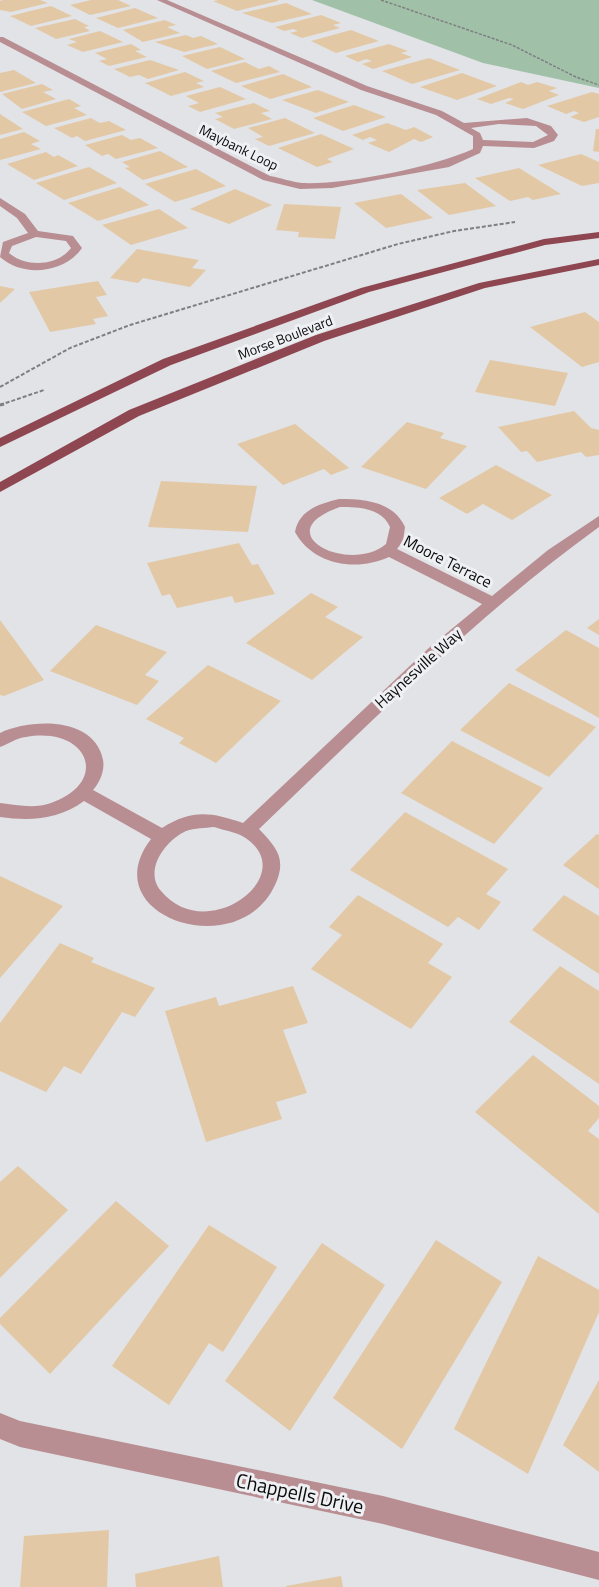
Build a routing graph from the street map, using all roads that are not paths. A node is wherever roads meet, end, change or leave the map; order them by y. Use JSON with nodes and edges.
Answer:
{"nodes":[{"id":1,"x":161,"y":0,"type":"edge"},
{"id":2,"x":0,"y":39,"type":"edge"},
{"id":3,"x":464,"y":126,"type":"junction"},
{"id":4,"x":479,"y":143,"type":"junction"},
{"id":5,"x":0,"y":201,"type":"edge"},
{"id":6,"x":35,"y":234,"type":"junction"},
{"id":7,"x":599,"y":234,"type":"edge"},
{"id":8,"x":599,"y":262,"type":"edge"},
{"id":9,"x":0,"y":443,"type":"edge"},
{"id":10,"x":0,"y":488,"type":"edge"},
{"id":11,"x":599,"y":520,"type":"edge"},
{"id":12,"x":389,"y":551,"type":"junction"},
{"id":13,"x":491,"y":602,"type":"junction"},
{"id":14,"x":0,"y":741,"type":"edge"},
{"id":15,"x":84,"y":793,"type":"junction"},
{"id":16,"x":0,"y":810,"type":"edge"},
{"id":17,"x":248,"y":829,"type":"junction"},
{"id":18,"x":163,"y":837,"type":"junction"},
{"id":19,"x":0,"y":1426,"type":"edge"},
{"id":20,"x":599,"y":1566,"type":"edge"}],
"edges":[{"from":1,"to":3,"type":"street"},
{"from":2,"to":4,"type":"street","name":"Maybank Loop"},
{"from":3,"to":4,"type":"street"},
{"from":3,"to":4,"type":"street"},
{"from":5,"to":6,"type":"street"},
{"from":6,"to":6,"type":"street"},
{"from":7,"to":9,"type":"main road","name":"Morse Boulevard"},
{"from":8,"to":10,"type":"main road","name":"Morse Boulevard"},
{"from":11,"to":13,"type":"street","name":"Haynesville Way"},
{"from":12,"to":12,"type":"street","name":"Moore Terrace"},
{"from":12,"to":13,"type":"street","name":"Moore Terrace"},
{"from":13,"to":17,"type":"street","name":"Haynesville Way"},
{"from":14,"to":15,"type":"street"},
{"from":15,"to":16,"type":"street"},
{"from":15,"to":18,"type":"street"},
{"from":17,"to":18,"type":"street"},
{"from":17,"to":18,"type":"street"},
{"from":19,"to":20,"type":"street","name":"Chappells Drive"}]}
